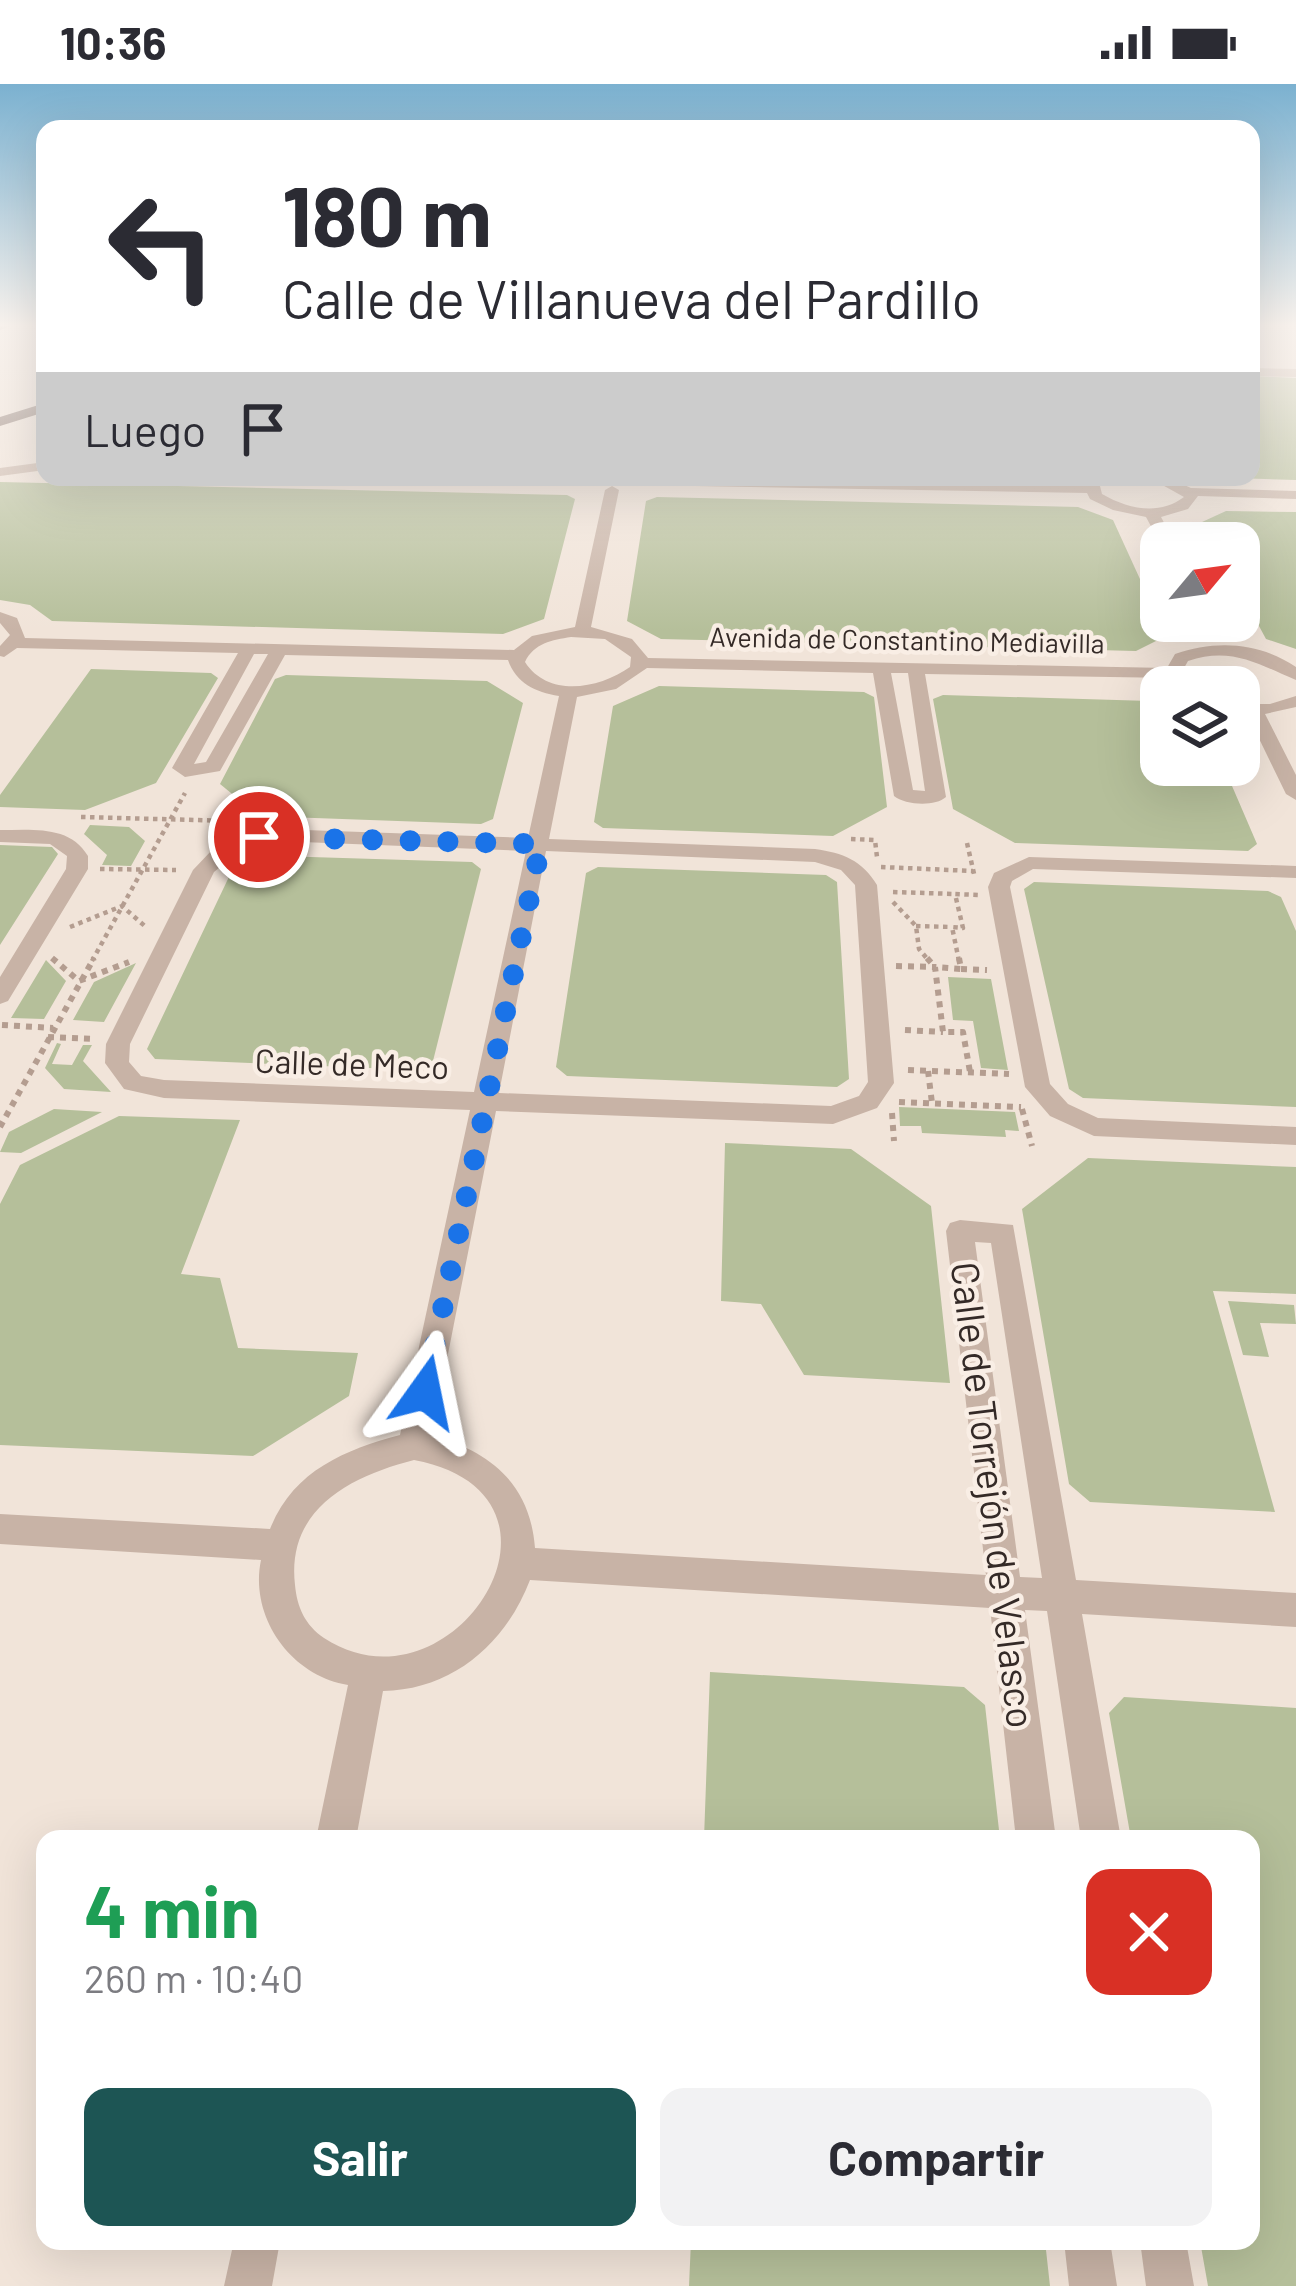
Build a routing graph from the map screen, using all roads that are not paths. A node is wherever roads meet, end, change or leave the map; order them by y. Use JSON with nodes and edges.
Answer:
{"nodes":[{"id":1,"x":36,"y":467,"type":"edge"},
{"id":2,"x":0,"y":472,"type":"edge"},
{"id":3,"x":606,"y":486,"type":"edge"},
{"id":4,"x":622,"y":486,"type":"edge"},
{"id":5,"x":955,"y":486,"type":"edge"},
{"id":6,"x":1095,"y":486,"type":"edge"},
{"id":7,"x":1175,"y":486,"type":"edge"},
{"id":8,"x":1091,"y":489,"type":"junction"},
{"id":9,"x":612,"y":490,"type":"junction"},
{"id":10,"x":1189,"y":492,"type":"junction"},
{"id":11,"x":1296,"y":496,"type":"edge"},
{"id":12,"x":1151,"y":512,"type":"junction"},
{"id":13,"x":1156,"y":522,"type":"edge"},
{"id":14,"x":0,"y":617,"type":"edge"},
{"id":15,"x":582,"y":632,"type":"junction"},
{"id":16,"x":1219,"y":642,"type":"edge"},
{"id":17,"x":7,"y":648,"type":"edge"},
{"id":18,"x":248,"y":650,"type":"junction"},
{"id":19,"x":279,"y":650,"type":"junction"},
{"id":20,"x":1223,"y":650,"type":"junction"},
{"id":21,"x":518,"y":656,"type":"junction"},
{"id":22,"x":641,"y":663,"type":"junction"},
{"id":23,"x":1179,"y":666,"type":"edge"},
{"id":24,"x":881,"y":668,"type":"junction"},
{"id":25,"x":916,"y":669,"type":"junction"},
{"id":26,"x":1296,"y":675,"type":"edge"},
{"id":27,"x":1140,"y":678,"type":"edge"},
{"id":28,"x":569,"y":691,"type":"junction"},
{"id":29,"x":1296,"y":701,"type":"edge"},
{"id":30,"x":1260,"y":707,"type":"edge"},
{"id":31,"x":1260,"y":733,"type":"edge"},
{"id":32,"x":1296,"y":794,"type":"edge"},
{"id":33,"x":0,"y":836,"type":"edge"},
{"id":34,"x":541,"y":844,"type":"junction"},
{"id":35,"x":1296,"y":872,"type":"edge"},
{"id":36,"x":0,"y":996,"type":"edge"},
{"id":37,"x":485,"y":1103,"type":"junction"},
{"id":38,"x":1296,"y":1136,"type":"edge"},
{"id":39,"x":414,"y":1446,"type":"junction"},
{"id":40,"x":0,"y":1529,"type":"edge"},
{"id":41,"x":278,"y":1546,"type":"junction"},
{"id":42,"x":518,"y":1563,"type":"junction"},
{"id":43,"x":1006,"y":1596,"type":"junction"},
{"id":44,"x":1064,"y":1598,"type":"junction"},
{"id":45,"x":1296,"y":1610,"type":"edge"},
{"id":46,"x":368,"y":1673,"type":"junction"},
{"id":47,"x":338,"y":1830,"type":"edge"},
{"id":48,"x":1035,"y":1830,"type":"edge"},
{"id":49,"x":1100,"y":1830,"type":"edge"},
{"id":50,"x":255,"y":2250,"type":"edge"},
{"id":51,"x":1088,"y":2250,"type":"edge"},
{"id":52,"x":1164,"y":2250,"type":"edge"},
{"id":53,"x":248,"y":2286,"type":"edge"},
{"id":54,"x":1093,"y":2286,"type":"edge"},
{"id":55,"x":1170,"y":2286,"type":"edge"}],
"edges":[{"from":1,"to":2,"type":"street"},
{"from":3,"to":9,"type":"street"},
{"from":4,"to":9,"type":"street"},
{"from":5,"to":8,"type":"street"},
{"from":6,"to":8,"type":"street"},
{"from":7,"to":10,"type":"street"},
{"from":8,"to":12,"type":"street"},
{"from":9,"to":15,"type":"street"},
{"from":10,"to":11,"type":"street"},
{"from":10,"to":12,"type":"street"},
{"from":12,"to":13,"type":"street"},
{"from":14,"to":17,"type":"street"},
{"from":15,"to":21,"type":"street"},
{"from":15,"to":22,"type":"street"},
{"from":16,"to":20,"type":"street"},
{"from":17,"to":18,"type":"street"},
{"from":18,"to":19,"type":"street"},
{"from":18,"to":19,"type":"street"},
{"from":19,"to":21,"type":"street"},
{"from":20,"to":23,"type":"street"},
{"from":20,"to":26,"type":"street"},
{"from":21,"to":28,"type":"street"},
{"from":22,"to":24,"type":"street","name":"Avenida de Constantino Mediavilla"},
{"from":22,"to":28,"type":"street"},
{"from":24,"to":25,"type":"street","name":"Avenida de Constantino Mediavilla"},
{"from":24,"to":25,"type":"street"},
{"from":25,"to":27,"type":"street","name":"Avenida de Constantino Mediavilla"},
{"from":28,"to":34,"type":"street"},
{"from":29,"to":30,"type":"street"},
{"from":31,"to":32,"type":"street"},
{"from":33,"to":36,"type":"street"},
{"from":34,"to":37,"type":"street"},
{"from":34,"to":37,"type":"street","name":"Calle de Meco"},
{"from":34,"to":37,"type":"street","name":"Calle de Meco"},
{"from":35,"to":38,"type":"street"},
{"from":37,"to":39,"type":"street"},
{"from":39,"to":41,"type":"street"},
{"from":39,"to":42,"type":"street"},
{"from":40,"to":41,"type":"street"},
{"from":41,"to":46,"type":"street"},
{"from":42,"to":43,"type":"street"},
{"from":42,"to":46,"type":"street"},
{"from":43,"to":44,"type":"street"},
{"from":43,"to":44,"type":"street","name":"Calle de Torrejón de Velasco"},
{"from":43,"to":48,"type":"street","name":"Calle de Torrejón de Velasco"},
{"from":44,"to":45,"type":"street"},
{"from":44,"to":49,"type":"street","name":"Calle de Torrejón de Velasco"},
{"from":46,"to":47,"type":"street"},
{"from":50,"to":53,"type":"street"},
{"from":51,"to":54,"type":"street"},
{"from":52,"to":55,"type":"street"}]}
